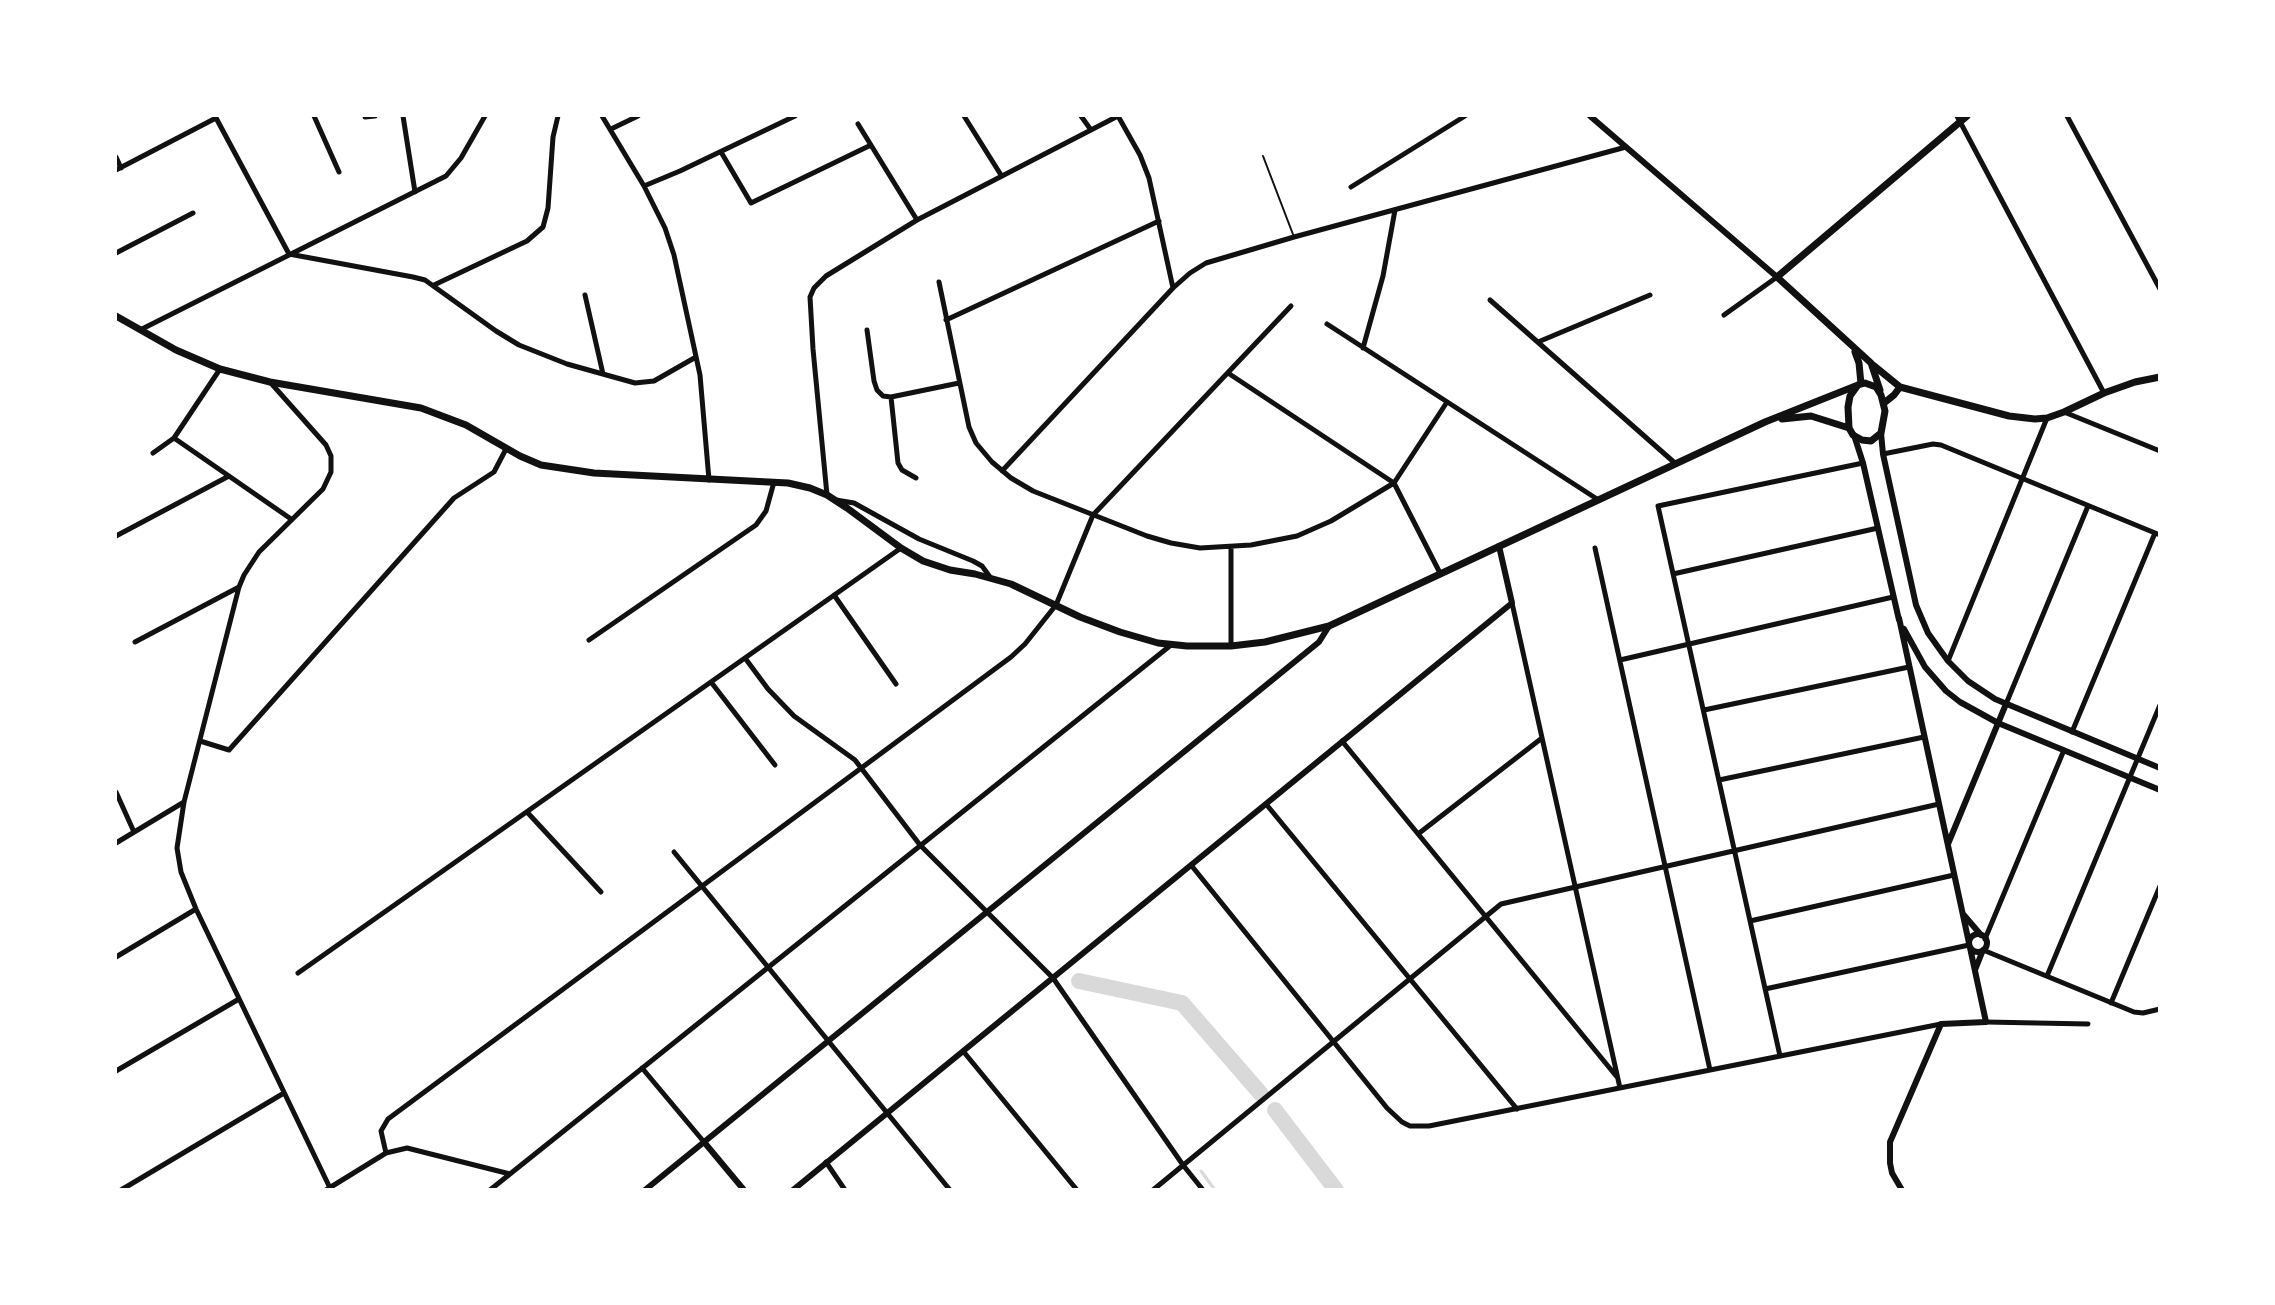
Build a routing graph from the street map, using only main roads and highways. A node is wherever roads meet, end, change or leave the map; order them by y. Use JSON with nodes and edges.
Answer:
{"nodes":[{"id":1,"x":1967,"y":116,"type":"edge"},
{"id":2,"x":1959,"y":118,"type":"edge"},
{"id":3,"x":116,"y":316,"type":"edge"},
{"id":4,"x":1850,"y":345,"type":"junction"},
{"id":5,"x":1871,"y":363,"type":"junction"},
{"id":6,"x":2160,"y":378,"type":"edge"},
{"id":7,"x":1892,"y":379,"type":"junction"},
{"id":8,"x":1874,"y":383,"type":"junction"},
{"id":9,"x":1860,"y":385,"type":"junction"},
{"id":10,"x":1900,"y":387,"type":"junction"},
{"id":11,"x":1882,"y":399,"type":"junction"},
{"id":12,"x":1765,"y":422,"type":"junction"},
{"id":13,"x":1851,"y":431,"type":"junction"}],
"edges":[{"from":1,"to":2,"type":"main road"},
{"from":2,"to":4,"type":"main road"},
{"from":3,"to":12,"type":"main road"},
{"from":4,"to":5,"type":"main road"},
{"from":4,"to":9,"type":"main road"},
{"from":5,"to":7,"type":"main road"},
{"from":5,"to":8,"type":"main road"},
{"from":6,"to":10,"type":"main road"},
{"from":7,"to":8,"type":"main road"},
{"from":7,"to":10,"type":"main road"},
{"from":8,"to":9,"type":"main road"},
{"from":8,"to":11,"type":"main road"},
{"from":9,"to":12,"type":"main road"},
{"from":9,"to":13,"type":"main road"},
{"from":10,"to":11,"type":"main road"},
{"from":11,"to":13,"type":"main road"},
{"from":12,"to":13,"type":"main road"}]}
